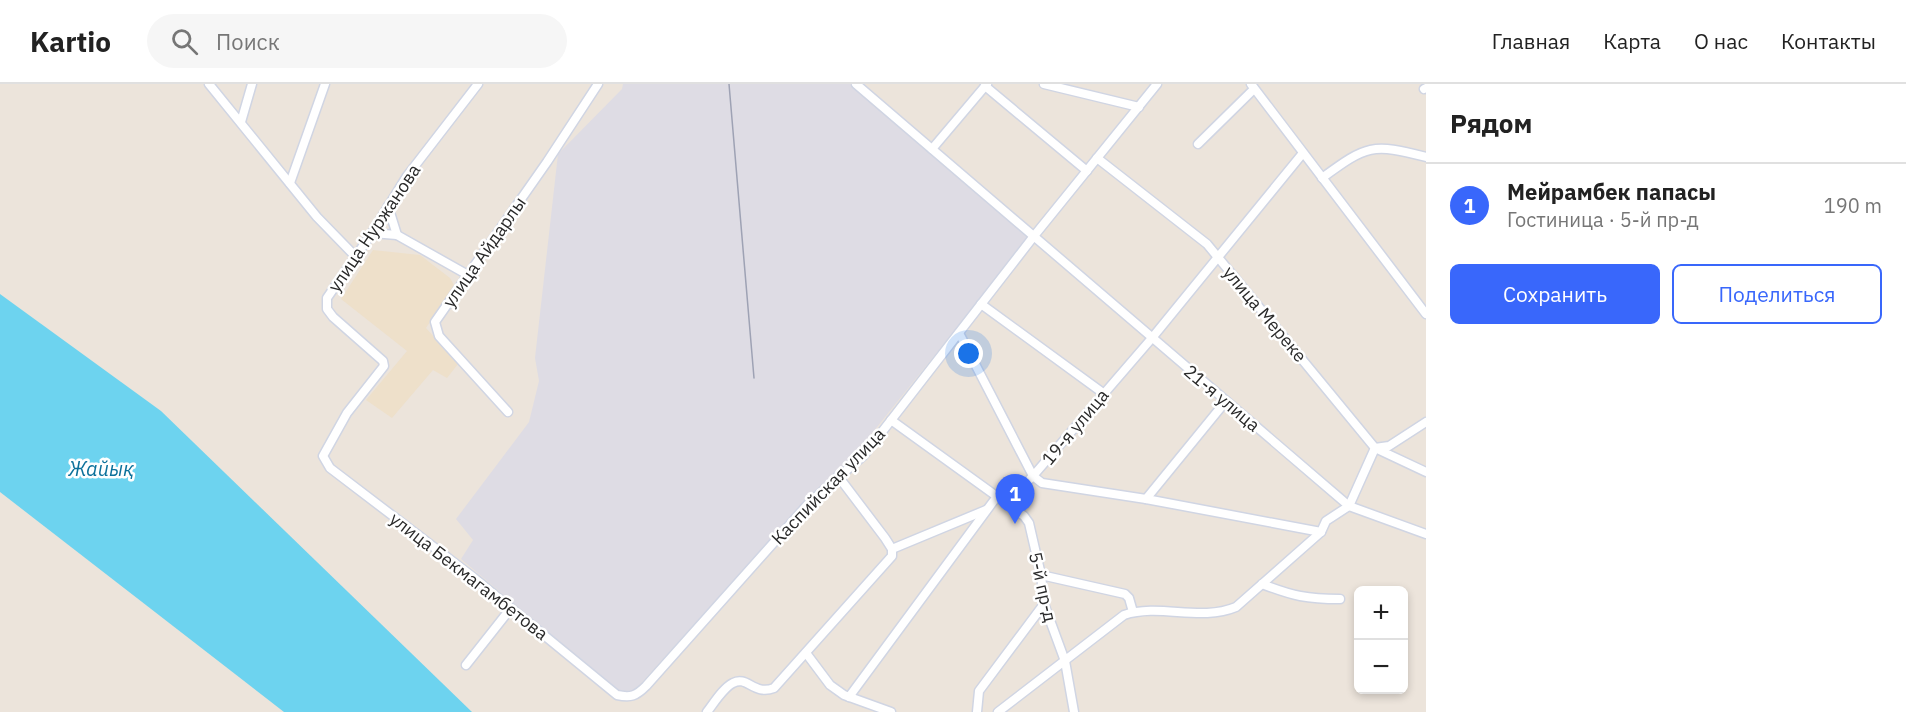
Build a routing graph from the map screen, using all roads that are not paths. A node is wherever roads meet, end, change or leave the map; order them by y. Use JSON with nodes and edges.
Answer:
{"nodes":[{"id":1,"x":209,"y":84,"type":"edge"},
{"id":2,"x":252,"y":84,"type":"edge"},
{"id":3,"x":326,"y":84,"type":"edge"},
{"id":4,"x":478,"y":84,"type":"edge"},
{"id":5,"x":598,"y":84,"type":"edge"},
{"id":6,"x":856,"y":84,"type":"edge"},
{"id":7,"x":1044,"y":84,"type":"edge"},
{"id":8,"x":1158,"y":84,"type":"edge"},
{"id":9,"x":986,"y":85,"type":"edge"},
{"id":10,"x":1253,"y":86,"type":"edge"},
{"id":11,"x":1139,"y":107,"type":"junction"},
{"id":12,"x":241,"y":122,"type":"junction"},
{"id":13,"x":1198,"y":144,"type":"dead end"},
{"id":14,"x":933,"y":149,"type":"junction"},
{"id":15,"x":1303,"y":153,"type":"junction"},
{"id":16,"x":1426,"y":157,"type":"edge"},
{"id":17,"x":1097,"y":158,"type":"junction"},
{"id":18,"x":1087,"y":171,"type":"junction"},
{"id":19,"x":1322,"y":178,"type":"junction"},
{"id":20,"x":290,"y":183,"type":"junction"},
{"id":21,"x":388,"y":206,"type":"junction"},
{"id":22,"x":372,"y":233,"type":"junction"},
{"id":23,"x":396,"y":235,"type":"junction"},
{"id":24,"x":1034,"y":236,"type":"junction"},
{"id":25,"x":355,"y":256,"type":"junction"},
{"id":26,"x":1217,"y":257,"type":"junction"},
{"id":27,"x":468,"y":275,"type":"junction"},
{"id":28,"x":981,"y":304,"type":"junction"},
{"id":29,"x":1426,"y":314,"type":"edge"},
{"id":30,"x":959,"y":333,"type":"junction"},
{"id":31,"x":1152,"y":338,"type":"junction"},
{"id":32,"x":1103,"y":393,"type":"junction"},
{"id":33,"x":1226,"y":401,"type":"junction"},
{"id":34,"x":508,"y":412,"type":"dead end"},
{"id":35,"x":891,"y":420,"type":"junction"},
{"id":36,"x":1426,"y":422,"type":"edge"},
{"id":37,"x":1375,"y":448,"type":"junction"},
{"id":38,"x":323,"y":456,"type":"joint"},
{"id":39,"x":1426,"y":472,"type":"edge"},
{"id":40,"x":838,"y":476,"type":"junction"},
{"id":41,"x":1034,"y":476,"type":"junction"},
{"id":42,"x":998,"y":495,"type":"junction"},
{"id":43,"x":1146,"y":499,"type":"junction"},
{"id":44,"x":1349,"y":506,"type":"junction"},
{"id":45,"x":988,"y":509,"type":"junction"},
{"id":46,"x":1321,"y":532,"type":"junction"},
{"id":47,"x":1426,"y":534,"type":"edge"},
{"id":48,"x":892,"y":549,"type":"junction"},
{"id":49,"x":1041,"y":575,"type":"junction"},
{"id":50,"x":1262,"y":584,"type":"junction"},
{"id":51,"x":1340,"y":599,"type":"dead end"},
{"id":52,"x":1044,"y":604,"type":"junction"},
{"id":53,"x":511,"y":608,"type":"junction"},
{"id":54,"x":1133,"y":612,"type":"junction"},
{"id":55,"x":806,"y":653,"type":"junction"},
{"id":56,"x":1065,"y":661,"type":"junction"},
{"id":57,"x":466,"y":665,"type":"dead end"},
{"id":58,"x":617,"y":695,"type":"joint"},
{"id":59,"x":849,"y":697,"type":"junction"},
{"id":60,"x":707,"y":712,"type":"edge"},
{"id":61,"x":891,"y":712,"type":"edge"},
{"id":62,"x":977,"y":712,"type":"edge"},
{"id":63,"x":998,"y":712,"type":"edge"},
{"id":64,"x":1074,"y":712,"type":"edge"}],
"edges":[{"from":1,"to":12,"type":"street"},
{"from":2,"to":12,"type":"street"},
{"from":3,"to":20,"type":"street"},
{"from":4,"to":21,"type":"street","name":"улица Нуржанова"},
{"from":5,"to":27,"type":"street","name":"улица Айдарлы"},
{"from":6,"to":14,"type":"street","name":"21-я улица"},
{"from":7,"to":11,"type":"street"},
{"from":8,"to":11,"type":"street","name":"Каспийская улица"},
{"from":9,"to":14,"type":"street"},
{"from":9,"to":18,"type":"street"},
{"from":10,"to":13,"type":"street"},
{"from":10,"to":15,"type":"street"},
{"from":11,"to":17,"type":"street","name":"Каспийская улица"},
{"from":12,"to":20,"type":"street"},
{"from":14,"to":24,"type":"street","name":"21-я улица"},
{"from":15,"to":19,"type":"street"},
{"from":15,"to":26,"type":"street","name":"19-я улица"},
{"from":16,"to":19,"type":"street"},
{"from":17,"to":18,"type":"street","name":"Каспийская улица"},
{"from":17,"to":26,"type":"street","name":"улица Мереке"},
{"from":18,"to":24,"type":"street","name":"Каспийская улица"},
{"from":19,"to":29,"type":"street"},
{"from":20,"to":25,"type":"street"},
{"from":21,"to":22,"type":"street","name":"улица Нуржанова"},
{"from":21,"to":23,"type":"street"},
{"from":22,"to":23,"type":"street"},
{"from":22,"to":25,"type":"street","name":"улица Нуржанова"},
{"from":23,"to":27,"type":"street"},
{"from":24,"to":28,"type":"street","name":"Каспийская улица"},
{"from":24,"to":31,"type":"street","name":"21-я улица"},
{"from":25,"to":38,"type":"street","name":"улица Нуржанова"},
{"from":26,"to":31,"type":"street","name":"19-я улица"},
{"from":26,"to":37,"type":"street","name":"улица Мереке"},
{"from":27,"to":34,"type":"street","name":"улица Айдарлы"},
{"from":28,"to":30,"type":"street","name":"Каспийская улица"},
{"from":28,"to":32,"type":"street"},
{"from":30,"to":35,"type":"street","name":"Каспийская улица"},
{"from":30,"to":41,"type":"street"},
{"from":31,"to":32,"type":"street","name":"19-я улица"},
{"from":31,"to":33,"type":"street","name":"21-я улица"},
{"from":32,"to":41,"type":"street","name":"19-я улица"},
{"from":33,"to":43,"type":"street"},
{"from":33,"to":44,"type":"street","name":"21-я улица"},
{"from":35,"to":40,"type":"street","name":"Каспийская улица"},
{"from":35,"to":42,"type":"street","name":"5-й пр-д"},
{"from":36,"to":37,"type":"street"},
{"from":37,"to":39,"type":"street","name":"улица Мереке"},
{"from":37,"to":44,"type":"street"},
{"from":38,"to":53,"type":"street","name":"улица Бекмагамбетова"},
{"from":40,"to":48,"type":"street"},
{"from":40,"to":58,"type":"street","name":"Каспийская улица"},
{"from":41,"to":42,"type":"street","name":"19-я улица"},
{"from":41,"to":43,"type":"street"},
{"from":42,"to":45,"type":"street"},
{"from":42,"to":49,"type":"street","name":"5-й пр-д"},
{"from":43,"to":46,"type":"street"},
{"from":44,"to":46,"type":"street"},
{"from":44,"to":47,"type":"street","name":"21-я улица"},
{"from":45,"to":48,"type":"street"},
{"from":45,"to":59,"type":"street"},
{"from":46,"to":50,"type":"street"},
{"from":48,"to":55,"type":"street"},
{"from":49,"to":52,"type":"street","name":"5-й пр-д"},
{"from":49,"to":54,"type":"street"},
{"from":50,"to":51,"type":"street"},
{"from":50,"to":54,"type":"street"},
{"from":52,"to":56,"type":"street","name":"5-й пр-д"},
{"from":52,"to":62,"type":"street"},
{"from":53,"to":57,"type":"street"},
{"from":53,"to":58,"type":"street","name":"улица Бекмагамбетова"},
{"from":54,"to":56,"type":"street"},
{"from":55,"to":59,"type":"street"},
{"from":55,"to":60,"type":"street"},
{"from":56,"to":63,"type":"street"},
{"from":56,"to":64,"type":"street","name":"5-й пр-д"},
{"from":59,"to":61,"type":"street"}]}
